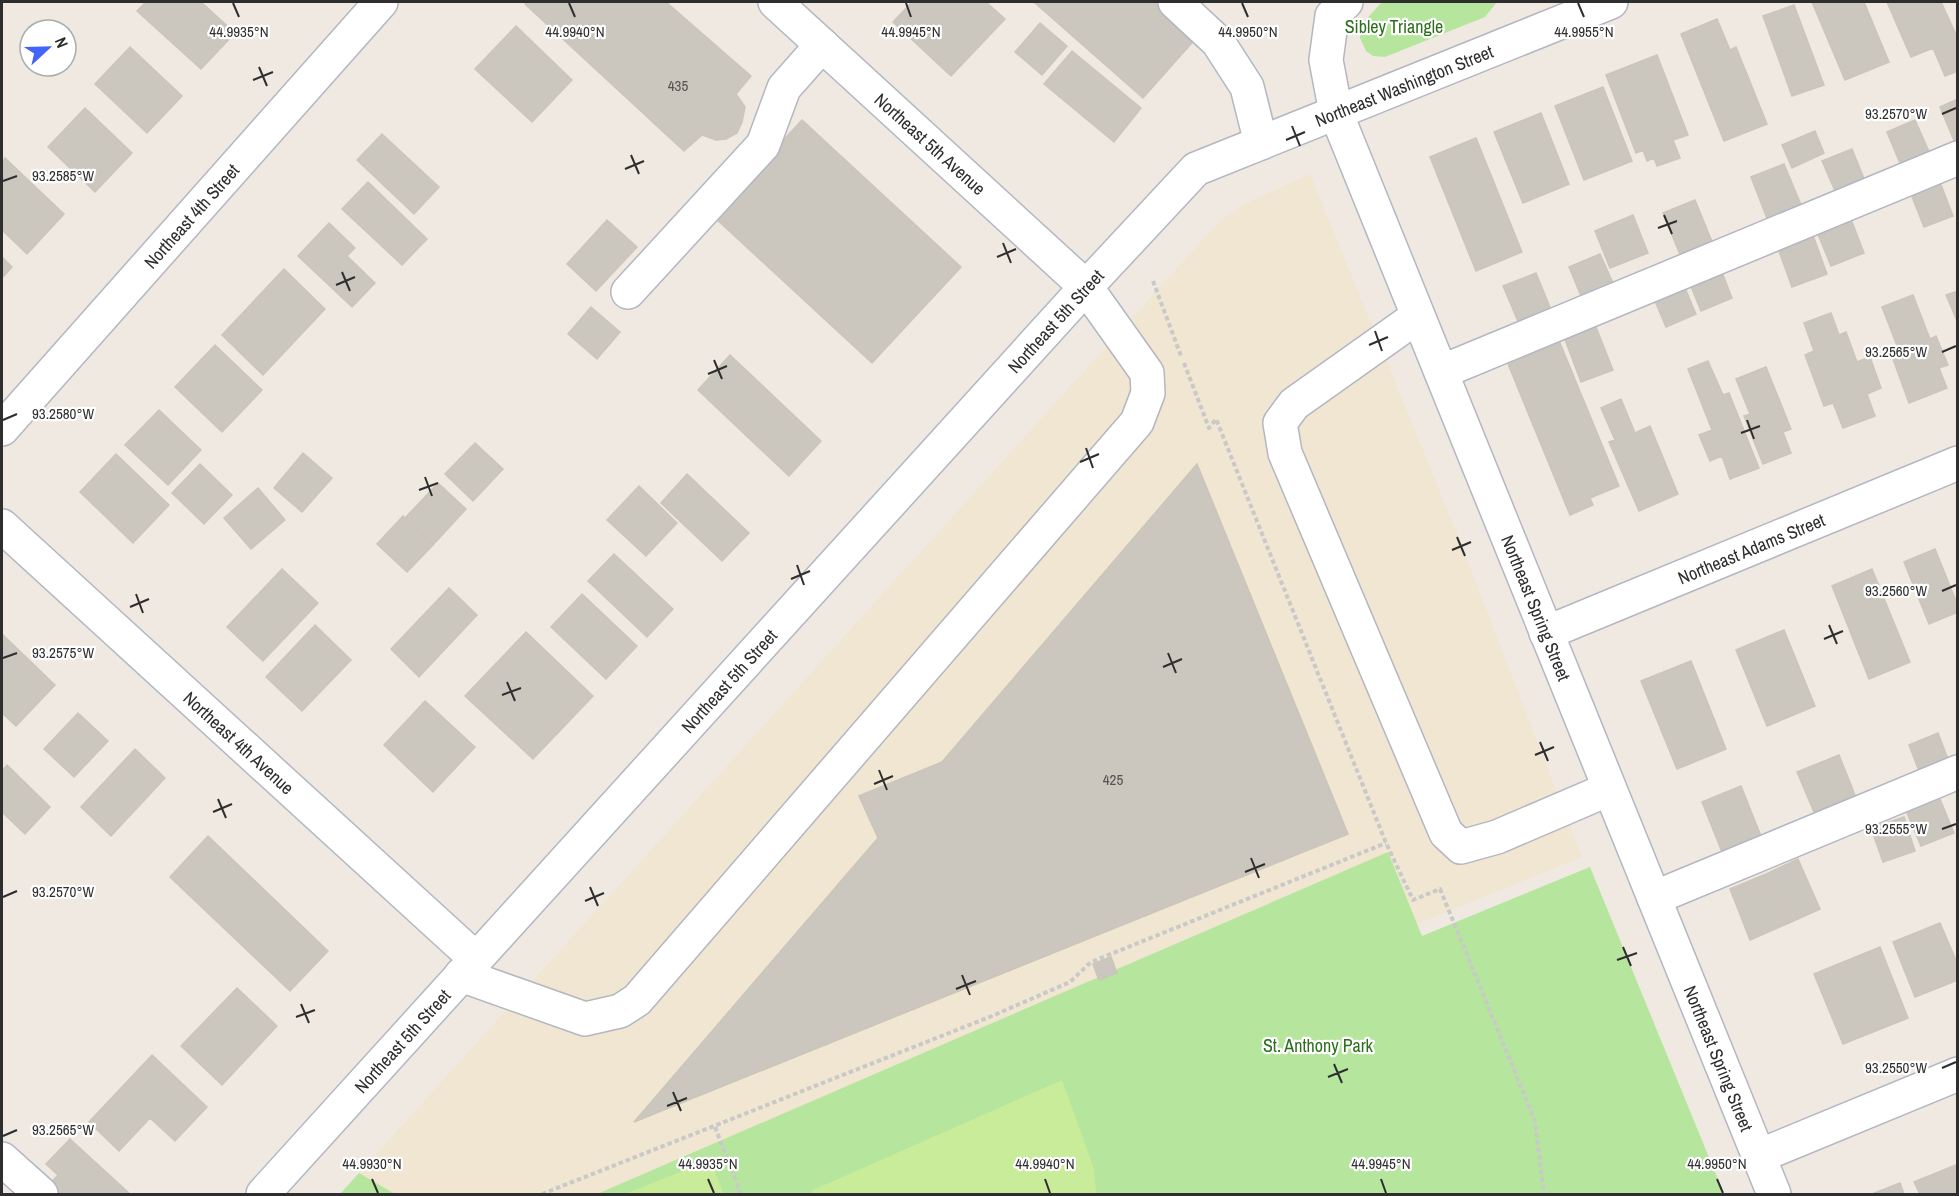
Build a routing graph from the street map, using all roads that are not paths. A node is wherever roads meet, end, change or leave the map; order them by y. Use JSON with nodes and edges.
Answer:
{"nodes":[{"id":1,"x":381,"y":2,"type":"edge"},
{"id":2,"x":777,"y":2,"type":"edge"},
{"id":3,"x":1175,"y":2,"type":"edge"},
{"id":4,"x":1587,"y":5,"type":"edge"},
{"id":5,"x":1339,"y":9,"type":"edge"},
{"id":6,"x":822,"y":45,"type":"junction"},
{"id":7,"x":1336,"y":113,"type":"junction"},
{"id":8,"x":1261,"y":143,"type":"junction"},
{"id":9,"x":1958,"y":158,"type":"edge"},
{"id":10,"x":1196,"y":170,"type":"joint"},
{"id":11,"x":1086,"y":287,"type":"junction"},
{"id":12,"x":628,"y":292,"type":"dead end"},
{"id":13,"x":1418,"y":316,"type":"junction"},
{"id":14,"x":1441,"y":372,"type":"junction"},
{"id":15,"x":2,"y":429,"type":"edge"},
{"id":16,"x":1958,"y":463,"type":"edge"},
{"id":17,"x":2,"y":526,"type":"edge"},
{"id":18,"x":1546,"y":633,"type":"junction"},
{"id":19,"x":1958,"y":772,"type":"edge"},
{"id":20,"x":1609,"y":789,"type":"junction"},
{"id":21,"x":1654,"y":898,"type":"junction"},
{"id":22,"x":468,"y":967,"type":"junction"},
{"id":23,"x":1958,"y":1074,"type":"edge"},
{"id":24,"x":1759,"y":1156,"type":"junction"},
{"id":25,"x":2,"y":1159,"type":"edge"},
{"id":26,"x":41,"y":1194,"type":"edge"},
{"id":27,"x":263,"y":1194,"type":"edge"},
{"id":28,"x":1774,"y":1194,"type":"edge"}],
"edges":[{"from":1,"to":15,"type":"street","name":"Northeast 4th Street"},
{"from":2,"to":6,"type":"street","name":"Northeast 5th Avenue"},
{"from":3,"to":8,"type":"street"},
{"from":4,"to":7,"type":"street","name":"Northeast Washington Street"},
{"from":5,"to":7,"type":"street","name":"Northeast Spring Street"},
{"from":6,"to":11,"type":"street","name":"Northeast 5th Avenue"},
{"from":6,"to":12,"type":"street"},
{"from":7,"to":8,"type":"street","name":"Northeast Washington Street"},
{"from":7,"to":13,"type":"street","name":"Northeast Spring Street"},
{"from":8,"to":10,"type":"street","name":"Northeast Washington Street"},
{"from":9,"to":14,"type":"street"},
{"from":10,"to":11,"type":"street","name":"Northeast 5th Street"},
{"from":11,"to":22,"type":"street","name":"Northeast 5th Street"},
{"from":11,"to":22,"type":"street","name":"Northeast 5th Avenue"},
{"from":13,"to":14,"type":"street","name":"Northeast Spring Street"},
{"from":13,"to":20,"type":"street"},
{"from":14,"to":18,"type":"street","name":"Northeast Spring Street"},
{"from":16,"to":18,"type":"street","name":"Northeast Adams Street"},
{"from":17,"to":22,"type":"street","name":"Northeast 4th Avenue"},
{"from":18,"to":20,"type":"street","name":"Northeast Spring Street"},
{"from":19,"to":21,"type":"street"},
{"from":20,"to":21,"type":"street","name":"Northeast Spring Street"},
{"from":21,"to":24,"type":"street","name":"Northeast Spring Street"},
{"from":22,"to":27,"type":"street","name":"Northeast 5th Street"},
{"from":23,"to":24,"type":"street"},
{"from":24,"to":28,"type":"street","name":"Northeast Spring Street"},
{"from":25,"to":26,"type":"street"}]}
